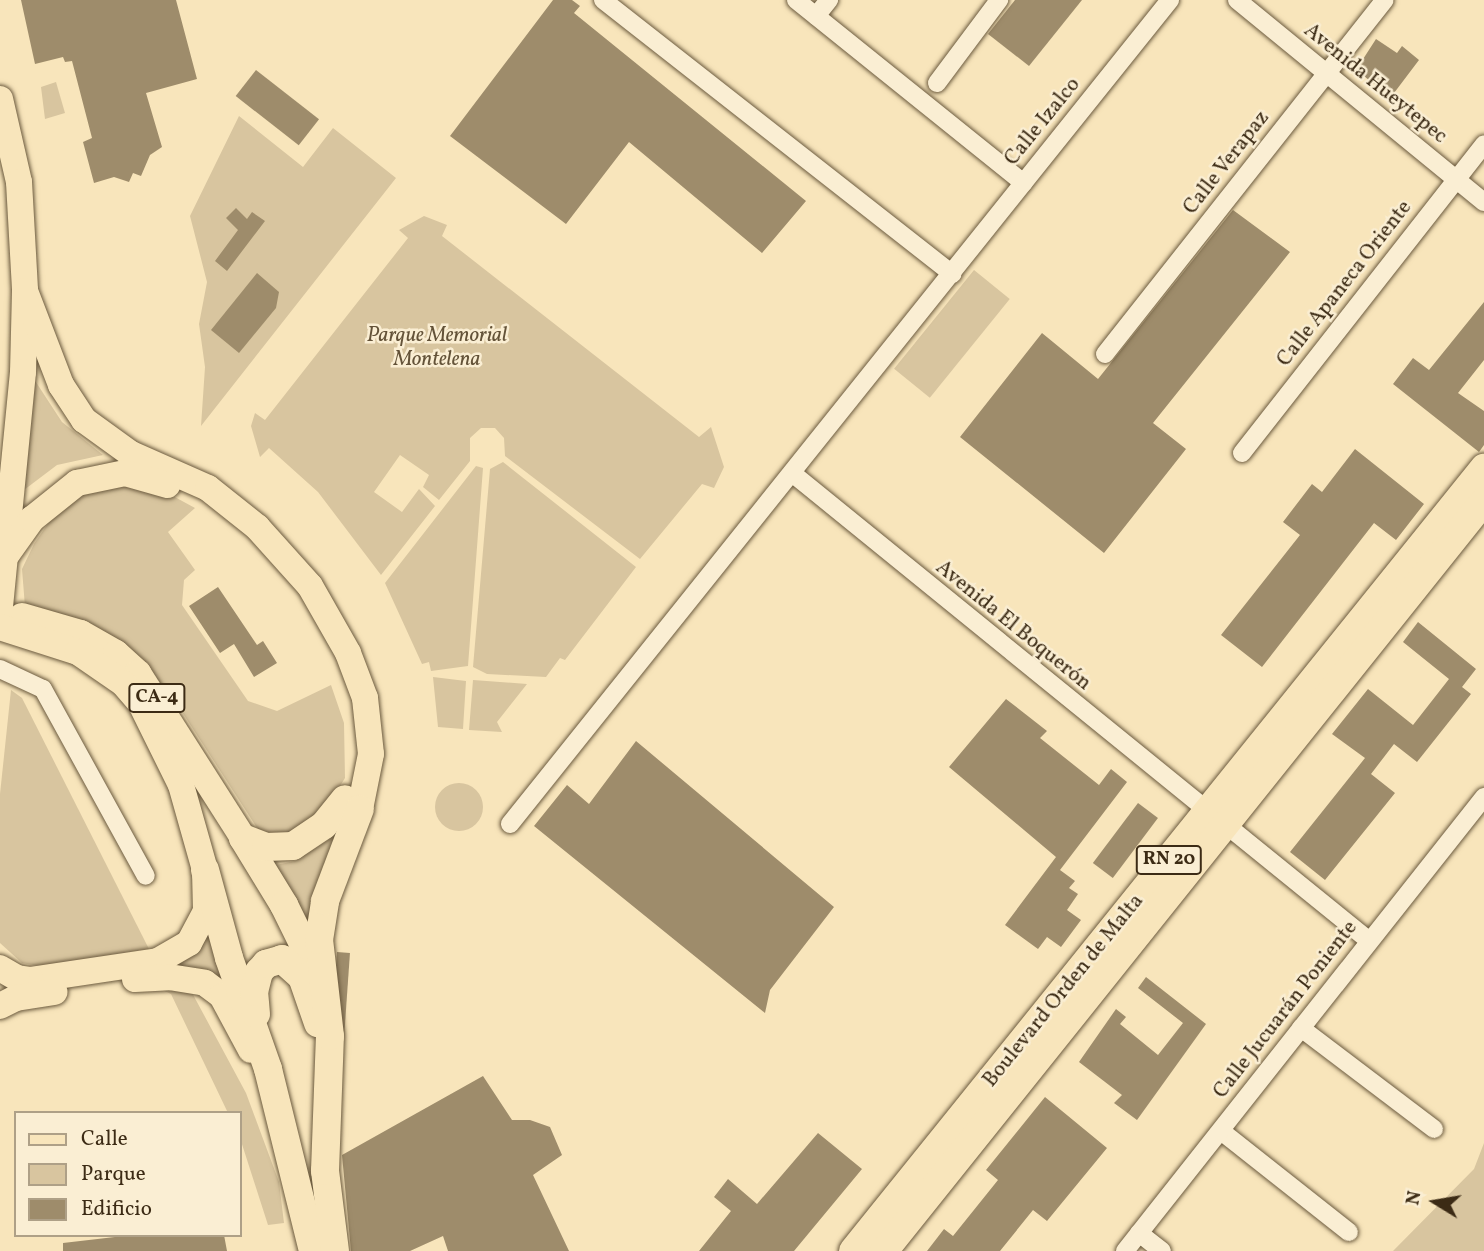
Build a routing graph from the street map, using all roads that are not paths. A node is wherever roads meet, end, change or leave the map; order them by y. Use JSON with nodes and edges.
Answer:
{"nodes":[{"id":1,"x":603,"y":0,"type":"edge"},
{"id":2,"x":796,"y":0,"type":"edge"},
{"id":3,"x":829,"y":0,"type":"edge"},
{"id":4,"x":999,"y":0,"type":"edge"},
{"id":5,"x":1170,"y":0,"type":"edge"},
{"id":6,"x":1237,"y":0,"type":"edge"},
{"id":7,"x":1385,"y":0,"type":"edge"},
{"id":8,"x":816,"y":16,"type":"junction"},
{"id":9,"x":1326,"y":75,"type":"junction"},
{"id":10,"x":937,"y":83,"type":"dead end"},
{"id":11,"x":0,"y":99,"type":"edge"},
{"id":12,"x":1484,"y":144,"type":"edge"},
{"id":13,"x":1456,"y":179,"type":"junction"},
{"id":14,"x":1024,"y":183,"type":"junction"},
{"id":15,"x":1484,"y":202,"type":"edge"},
{"id":16,"x":953,"y":274,"type":"junction"},
{"id":17,"x":25,"y":291,"type":"junction"},
{"id":18,"x":1105,"y":354,"type":"dead end"},
{"id":19,"x":1242,"y":453,"type":"dead end"},
{"id":20,"x":128,"y":464,"type":"junction"},
{"id":21,"x":1484,"y":468,"type":"edge"},
{"id":22,"x":792,"y":473,"type":"junction"},
{"id":23,"x":1484,"y":501,"type":"edge"},
{"id":24,"x":5,"y":556,"type":"junction"},
{"id":25,"x":8,"y":619,"type":"edge"},
{"id":26,"x":0,"y":669,"type":"edge"},
{"id":27,"x":357,"y":790,"type":"junction"},
{"id":28,"x":1482,"y":805,"type":"edge"},
{"id":29,"x":1217,"y":818,"type":"junction"},
{"id":30,"x":510,"y":824,"type":"dead end"},
{"id":31,"x":243,"y":838,"type":"junction"},
{"id":32,"x":205,"y":870,"type":"junction"},
{"id":33,"x":146,"y":876,"type":"dead end"},
{"id":34,"x":1368,"y":940,"type":"junction"},
{"id":35,"x":0,"y":968,"type":"edge"},
{"id":36,"x":0,"y":1006,"type":"edge"},
{"id":37,"x":1301,"y":1028,"type":"junction"},
{"id":38,"x":330,"y":1035,"type":"junction"},
{"id":39,"x":268,"y":1069,"type":"junction"},
{"id":40,"x":328,"y":1092,"type":"junction"},
{"id":41,"x":275,"y":1098,"type":"junction"},
{"id":42,"x":1434,"y":1129,"type":"dead end"},
{"id":43,"x":1221,"y":1131,"type":"junction"},
{"id":44,"x":1349,"y":1232,"type":"dead end"},
{"id":45,"x":1139,"y":1233,"type":"junction"},
{"id":46,"x":313,"y":1251,"type":"edge"},
{"id":47,"x":335,"y":1251,"type":"edge"},
{"id":48,"x":853,"y":1251,"type":"edge"},
{"id":49,"x":884,"y":1251,"type":"edge"},
{"id":50,"x":1125,"y":1251,"type":"edge"},
{"id":51,"x":1162,"y":1251,"type":"edge"}],
"edges":[{"from":1,"to":16,"type":"street"},
{"from":2,"to":8,"type":"street"},
{"from":3,"to":8,"type":"street"},
{"from":4,"to":10,"type":"street"},
{"from":5,"to":14,"type":"street","name":"Calle Izalco"},
{"from":6,"to":9,"type":"street","name":"Avenida Hueytepec"},
{"from":7,"to":9,"type":"street","name":"Calle Verapaz"},
{"from":8,"to":14,"type":"street"},
{"from":9,"to":13,"type":"street","name":"Avenida Hueytepec"},
{"from":9,"to":18,"type":"street","name":"Calle Verapaz"},
{"from":11,"to":17,"type":"main road"},
{"from":12,"to":13,"type":"street","name":"Calle Apaneca Oriente"},
{"from":13,"to":15,"type":"street","name":"Avenida Hueytepec"},
{"from":13,"to":19,"type":"street","name":"Calle Apaneca Oriente"},
{"from":14,"to":16,"type":"street","name":"Calle Izalco"},
{"from":16,"to":22,"type":"street","name":"Calle Izalco"},
{"from":17,"to":20,"type":"main road"},
{"from":17,"to":24,"type":"main road"},
{"from":20,"to":24,"type":"main road"},
{"from":20,"to":27,"type":"main road"},
{"from":21,"to":29,"type":"highway","name":"Boulevard Orden de Malta","number":"RN 20"},
{"from":22,"to":29,"type":"street","name":"Avenida El Boquerón"},
{"from":22,"to":30,"type":"street","name":"Calle Izalco"},
{"from":23,"to":29,"type":"highway","name":"Boulevard Orden de Malta","number":"RN 20"},
{"from":24,"to":25,"type":"main road"},
{"from":25,"to":31,"type":"main road","number":"CA-4"},
{"from":25,"to":32,"type":"main road","number":"CA-4"},
{"from":26,"to":33,"type":"street"},
{"from":27,"to":31,"type":"highway"},
{"from":27,"to":38,"type":"highway"},
{"from":28,"to":34,"type":"street","name":"Calle Jucuarán Poniente"},
{"from":29,"to":34,"type":"street","name":"Avenida El Boquerón"},
{"from":29,"to":48,"type":"highway","name":"Boulevard Orden de Malta","number":"RN 20"},
{"from":29,"to":49,"type":"highway","name":"Boulevard Orden de Malta","number":"RN 20"},
{"from":31,"to":38,"type":"highway","number":"CA-4"},
{"from":32,"to":35,"type":"main road"},
{"from":32,"to":39,"type":"highway","number":"CA-4"},
{"from":34,"to":37,"type":"street","name":"Calle Jucuarán Poniente"},
{"from":36,"to":41,"type":"main road"},
{"from":37,"to":42,"type":"street"},
{"from":37,"to":43,"type":"street","name":"Calle Jucuarán Poniente"},
{"from":38,"to":40,"type":"highway","number":"CA-4"},
{"from":39,"to":40,"type":"highway"},
{"from":39,"to":41,"type":"highway","number":"CA-4"},
{"from":40,"to":47,"type":"highway","number":"CA-4"},
{"from":41,"to":46,"type":"highway","number":"CA-4"},
{"from":43,"to":44,"type":"street"},
{"from":43,"to":45,"type":"street","name":"Calle Jucuarán Poniente"},
{"from":45,"to":50,"type":"street","name":"Calle Jucuarán Poniente"},
{"from":45,"to":51,"type":"street"}]}
